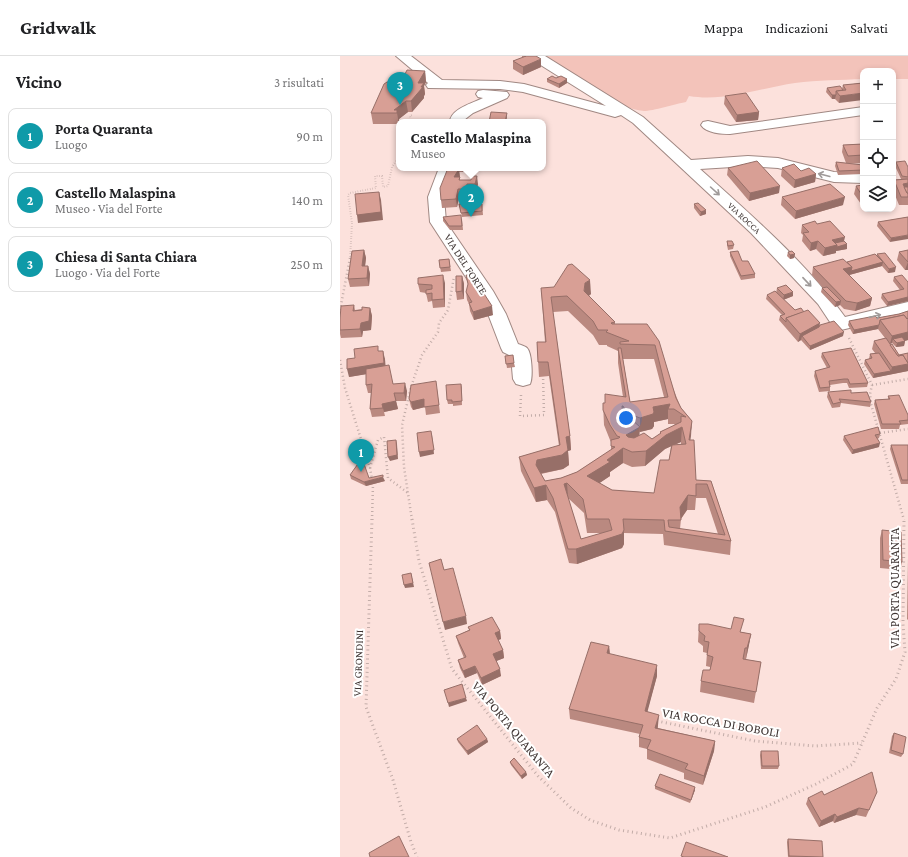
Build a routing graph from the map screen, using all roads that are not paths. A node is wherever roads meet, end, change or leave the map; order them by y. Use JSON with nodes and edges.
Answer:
{"nodes":[{"id":1,"x":403,"y":56,"type":"edge"},
{"id":2,"x":536,"y":56,"type":"edge"},
{"id":3,"x":500,"y":85,"type":"junction"},
{"id":4,"x":860,"y":111,"type":"edge"},
{"id":5,"x":457,"y":119,"type":"edge"},
{"id":6,"x":638,"y":120,"type":"junction"},
{"id":7,"x":708,"y":125,"type":"dead end"},
{"id":8,"x":686,"y":165,"type":"junction"},
{"id":9,"x":446,"y":171,"type":"edge"},
{"id":10,"x":860,"y":178,"type":"edge"},
{"id":11,"x":908,"y":308,"type":"edge"},
{"id":12,"x":523,"y":379,"type":"road end"}],
"edges":[{"from":1,"to":3,"type":"street"},
{"from":2,"to":6,"type":"street","name":"VIA ROCCA"},
{"from":3,"to":5,"type":"street"},
{"from":3,"to":6,"type":"street","name":"VIA ROCCA"},
{"from":4,"to":7,"type":"street"},
{"from":6,"to":8,"type":"street","name":"VIA ROCCA"},
{"from":10,"to":8,"type":"street","one_way":true},
{"from":8,"to":11,"type":"street","name":"VIA ROCCA","one_way":true},
{"from":9,"to":12,"type":"street","name":"VIA DEL FORTE"}]}
